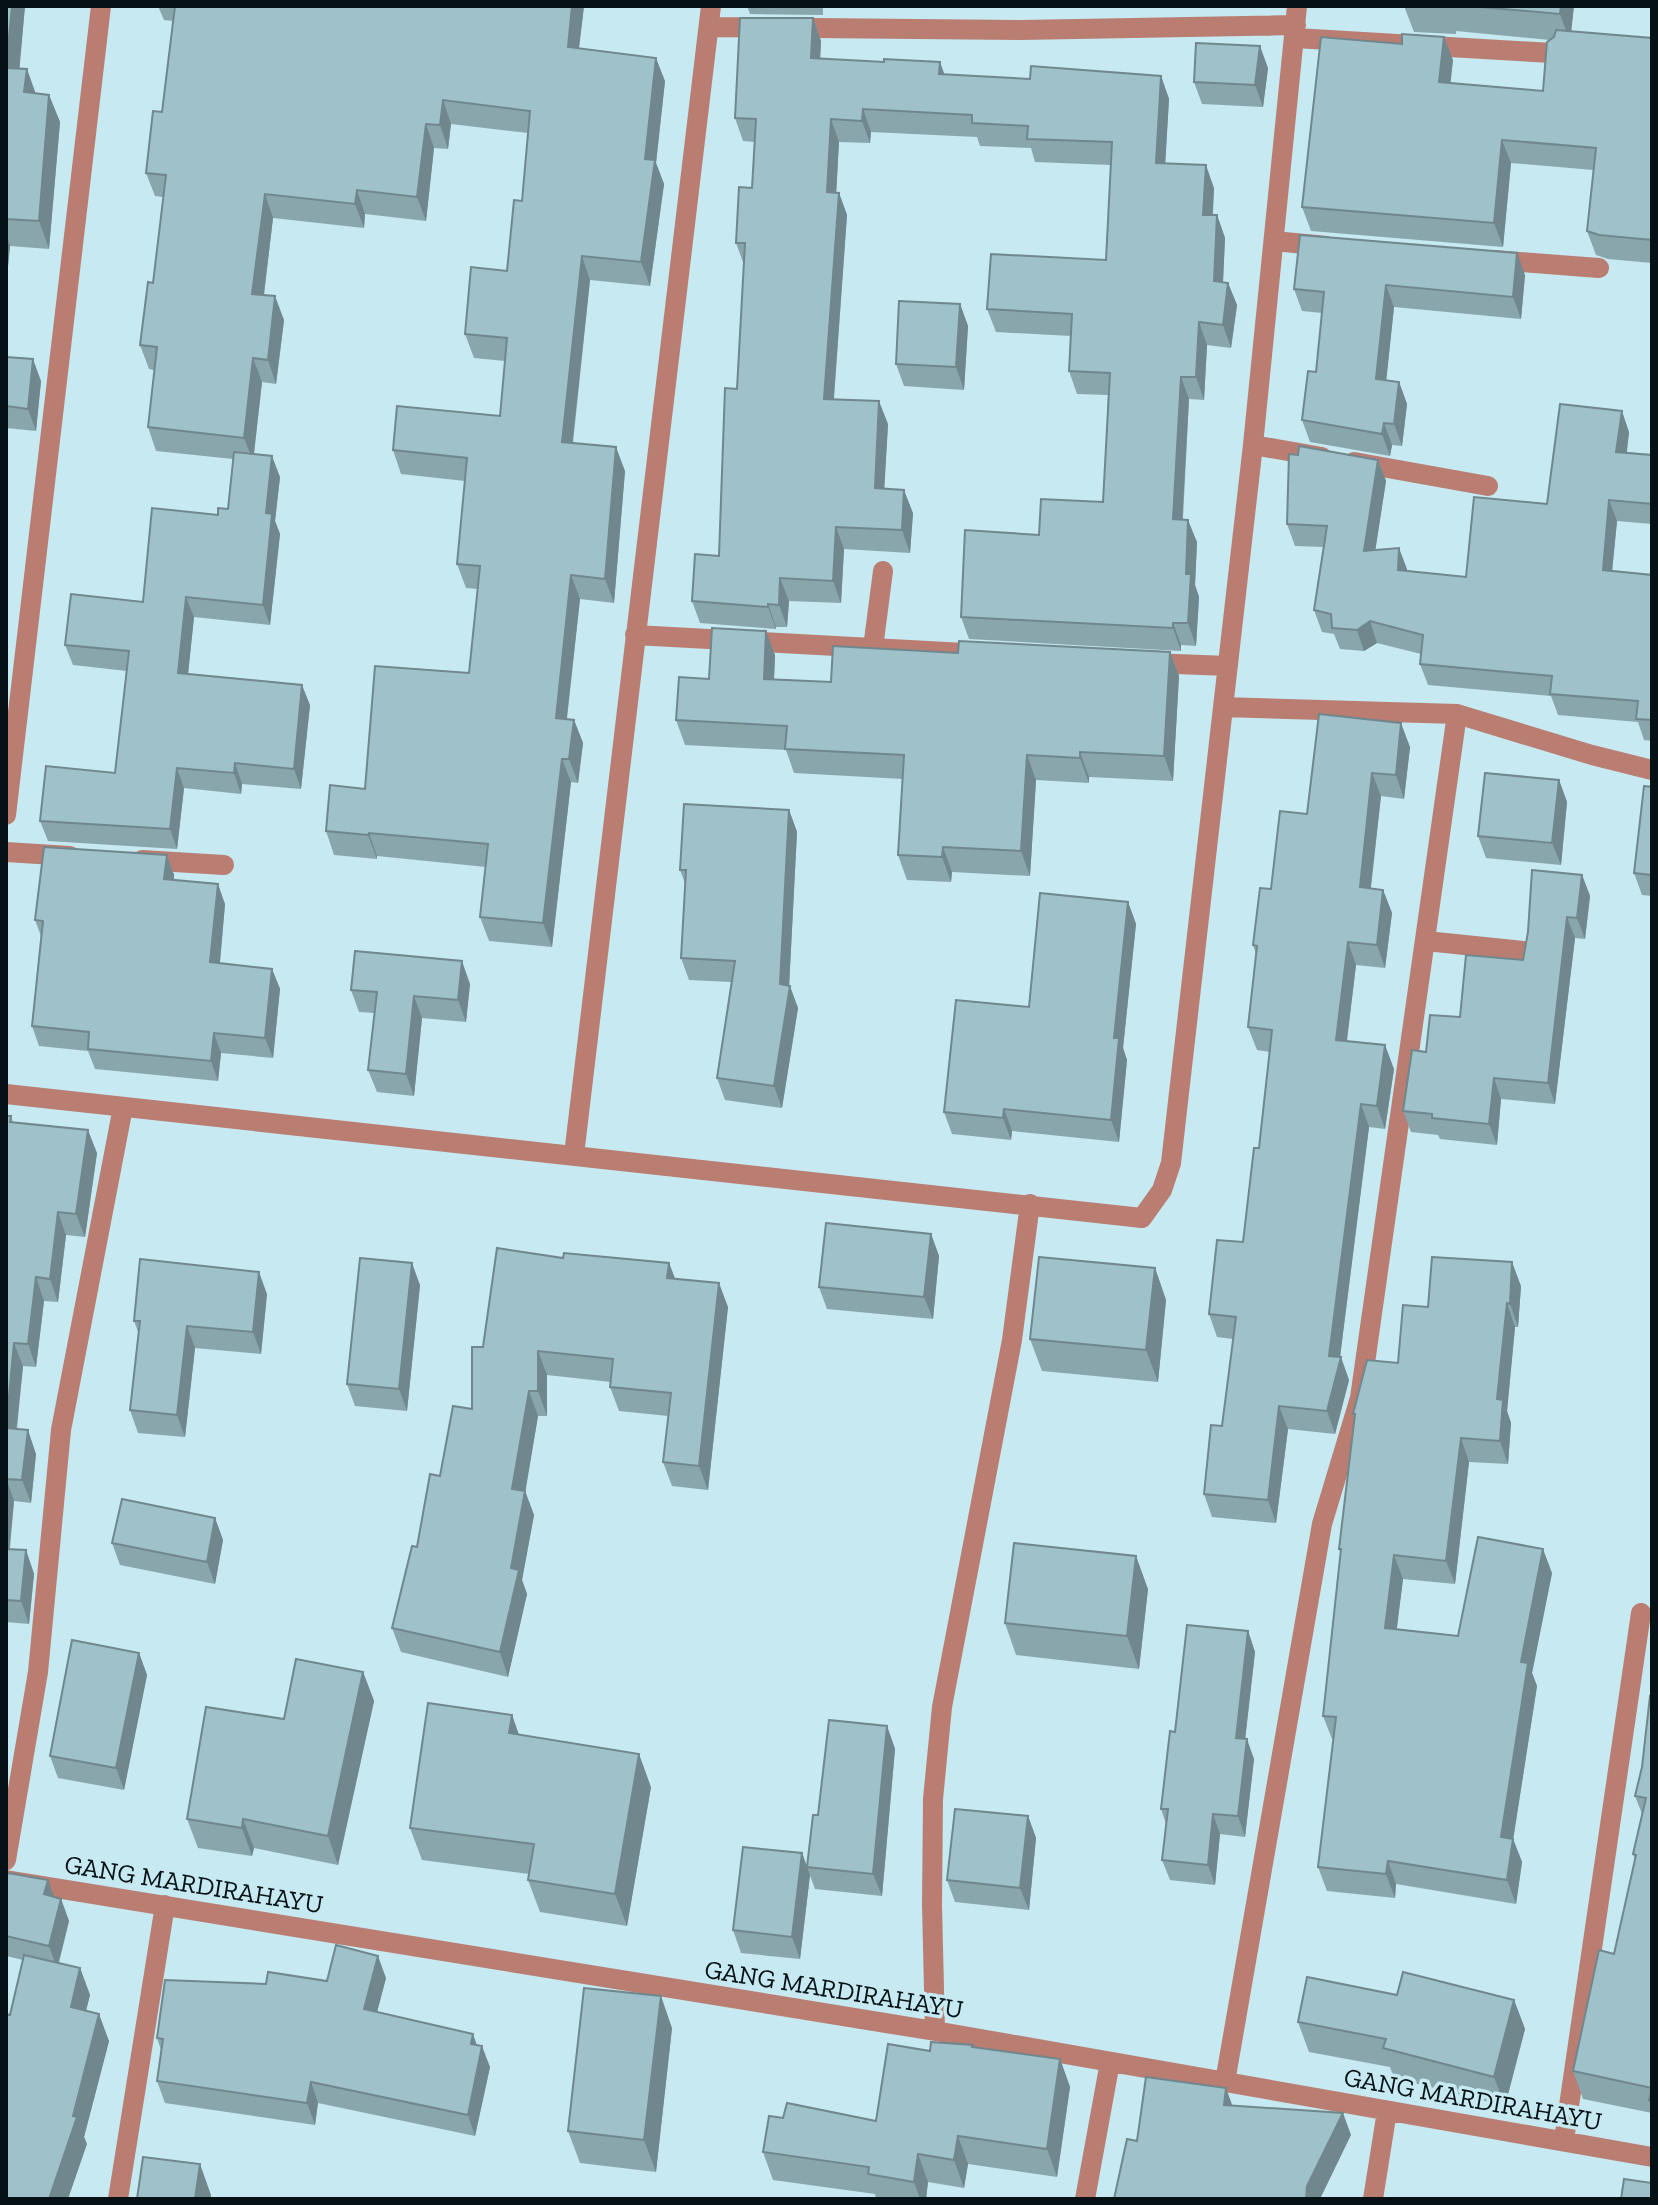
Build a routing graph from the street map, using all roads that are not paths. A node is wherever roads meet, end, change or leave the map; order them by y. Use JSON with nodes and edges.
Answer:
{"nodes":[{"id":1,"x":101,"y":6,"type":"edge"},
{"id":2,"x":711,"y":6,"type":"edge"},
{"id":3,"x":1296,"y":23,"type":"edge"},
{"id":4,"x":709,"y":27,"type":"junction"},
{"id":5,"x":1552,"y":53,"type":"edge"},
{"id":6,"x":1274,"y":241,"type":"junction"},
{"id":7,"x":1351,"y":248,"type":"edge"},
{"id":8,"x":1475,"y":258,"type":"edge"},
{"id":9,"x":1599,"y":268,"type":"dead end"},
{"id":10,"x":1253,"y":445,"type":"junction"},
{"id":11,"x":1488,"y":486,"type":"dead end"},
{"id":12,"x":883,"y":571,"type":"dead end"},
{"id":13,"x":635,"y":635,"type":"junction"},
{"id":14,"x":873,"y":648,"type":"junction"},
{"id":15,"x":997,"y":654,"type":"edge"},
{"id":16,"x":1137,"y":662,"type":"edge"},
{"id":17,"x":1228,"y":666,"type":"junction"},
{"id":18,"x":1223,"y":707,"type":"junction"},
{"id":19,"x":1457,"y":714,"type":"junction"},
{"id":20,"x":12,"y":725,"type":"edge"},
{"id":21,"x":1652,"y":770,"type":"edge"},
{"id":22,"x":6,"y":815,"type":"edge"},
{"id":23,"x":6,"y":852,"type":"edge"},
{"id":24,"x":84,"y":857,"type":"edge"},
{"id":25,"x":115,"y":859,"type":"edge"},
{"id":26,"x":224,"y":865,"type":"dead end"},
{"id":27,"x":1426,"y":941,"type":"junction"},
{"id":28,"x":1523,"y":951,"type":"edge"},
{"id":29,"x":6,"y":1094,"type":"edge"},
{"id":30,"x":123,"y":1107,"type":"junction"},
{"id":31,"x":574,"y":1155,"type":"junction"},
{"id":32,"x":1030,"y":1204,"type":"junction"},
{"id":33,"x":1641,"y":1613,"type":"dead end"},
{"id":34,"x":6,"y":1860,"type":"edge"},
{"id":35,"x":6,"y":1880,"type":"edge"},
{"id":36,"x":165,"y":1905,"type":"junction"},
{"id":37,"x":935,"y":2031,"type":"junction"},
{"id":38,"x":1110,"y":2062,"type":"junction"},
{"id":39,"x":1225,"y":2082,"type":"junction"},
{"id":40,"x":1387,"y":2111,"type":"junction"},
{"id":41,"x":1564,"y":2140,"type":"junction"},
{"id":42,"x":1652,"y":2157,"type":"edge"},
{"id":43,"x":118,"y":2199,"type":"edge"},
{"id":44,"x":1085,"y":2199,"type":"edge"},
{"id":45,"x":1373,"y":2199,"type":"edge"}],
"edges":[{"from":1,"to":20,"type":"street"},
{"from":2,"to":4,"type":"street"},
{"from":3,"to":4,"type":"street"},
{"from":3,"to":5,"type":"street"},
{"from":3,"to":6,"type":"street"},
{"from":4,"to":13,"type":"street"},
{"from":6,"to":7,"type":"street"},
{"from":6,"to":10,"type":"street"},
{"from":8,"to":9,"type":"street"},
{"from":10,"to":11,"type":"street"},
{"from":10,"to":17,"type":"street"},
{"from":12,"to":14,"type":"street"},
{"from":13,"to":14,"type":"street"},
{"from":13,"to":31,"type":"street"},
{"from":14,"to":15,"type":"street"},
{"from":16,"to":17,"type":"street"},
{"from":17,"to":18,"type":"street"},
{"from":18,"to":19,"type":"street"},
{"from":18,"to":32,"type":"street"},
{"from":19,"to":21,"type":"street"},
{"from":19,"to":27,"type":"street"},
{"from":20,"to":22,"type":"street"},
{"from":23,"to":24,"type":"street"},
{"from":25,"to":26,"type":"street"},
{"from":27,"to":28,"type":"street"},
{"from":27,"to":39,"type":"street"},
{"from":29,"to":30,"type":"street"},
{"from":30,"to":31,"type":"street"},
{"from":30,"to":34,"type":"street"},
{"from":31,"to":32,"type":"street"},
{"from":32,"to":37,"type":"street"},
{"from":33,"to":41,"type":"street"},
{"from":35,"to":36,"type":"street","name":"GANG MARDIRAHAYU"},
{"from":36,"to":37,"type":"street","name":"GANG MARDIRAHAYU"},
{"from":36,"to":43,"type":"street"},
{"from":37,"to":38,"type":"street","name":"GANG MARDIRAHAYU"},
{"from":38,"to":39,"type":"street","name":"GANG MARDIRAHAYU"},
{"from":38,"to":44,"type":"street"},
{"from":39,"to":40,"type":"street","name":"GANG MARDIRAHAYU"},
{"from":40,"to":41,"type":"street","name":"GANG MARDIRAHAYU"},
{"from":40,"to":45,"type":"street"},
{"from":41,"to":42,"type":"street","name":"GANG MARDIRAHAYU"}]}
